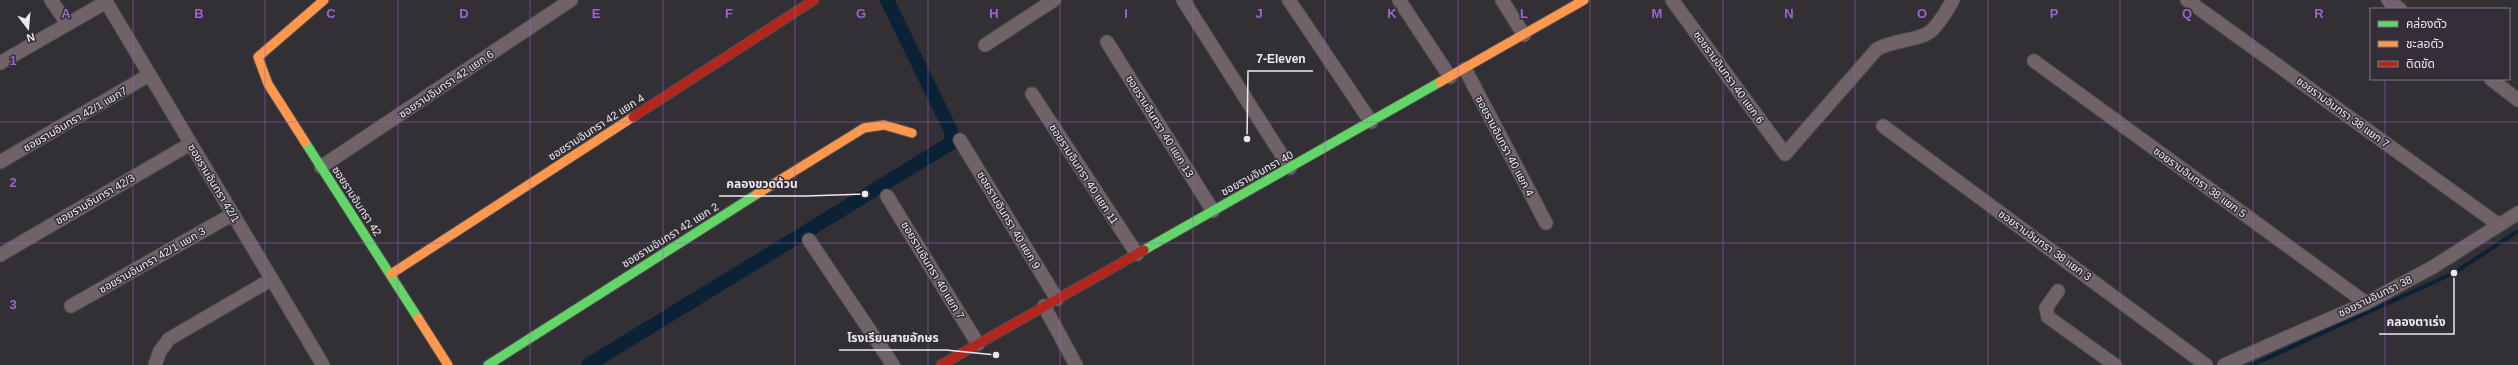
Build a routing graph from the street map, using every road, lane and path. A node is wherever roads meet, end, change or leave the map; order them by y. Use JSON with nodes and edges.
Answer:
{"nodes":[{"id":1,"x":51,"y":0,"type":"edge"},
{"id":2,"x":324,"y":0,"type":"edge"},
{"id":3,"x":571,"y":0,"type":"edge"},
{"id":4,"x":814,"y":0,"type":"edge"},
{"id":5,"x":1054,"y":0,"type":"edge"},
{"id":6,"x":1183,"y":0,"type":"edge"},
{"id":7,"x":1289,"y":0,"type":"edge"},
{"id":8,"x":1399,"y":0,"type":"edge"},
{"id":9,"x":1502,"y":0,"type":"edge"},
{"id":10,"x":1584,"y":0,"type":"edge"},
{"id":11,"x":1672,"y":0,"type":"edge"},
{"id":12,"x":1953,"y":0,"type":"edge"},
{"id":13,"x":2187,"y":0,"type":"edge"},
{"id":14,"x":2388,"y":0,"type":"edge"},
{"id":15,"x":105,"y":1,"type":"edge"},
{"id":16,"x":2399,"y":8,"type":"edge"},
{"id":17,"x":67,"y":23,"type":"junction"},
{"id":18,"x":1524,"y":35,"type":"junction"},
{"id":19,"x":1107,"y":42,"type":"dead end"},
{"id":20,"x":985,"y":45,"type":"dead end"},
{"id":21,"x":2034,"y":61,"type":"dead end"},
{"id":22,"x":0,"y":63,"type":"edge"},
{"id":23,"x":1465,"y":69,"type":"junction"},
{"id":24,"x":149,"y":75,"type":"junction"},
{"id":25,"x":1450,"y":77,"type":"junction"},
{"id":26,"x":2492,"y":80,"type":"edge"},
{"id":27,"x":1032,"y":94,"type":"dead end"},
{"id":28,"x":2518,"y":100,"type":"edge"},
{"id":29,"x":1371,"y":122,"type":"junction"},
{"id":30,"x":1883,"y":126,"type":"dead end"},
{"id":31,"x":912,"y":133,"type":"dead end"},
{"id":32,"x":960,"y":140,"type":"dead end"},
{"id":33,"x":190,"y":144,"type":"junction"},
{"id":34,"x":0,"y":162,"type":"edge"},
{"id":35,"x":321,"y":167,"type":"junction"},
{"id":36,"x":1290,"y":168,"type":"junction"},
{"id":37,"x":887,"y":196,"type":"dead end"},
{"id":38,"x":1213,"y":211,"type":"junction"},
{"id":39,"x":2518,"y":213,"type":"edge"},
{"id":40,"x":233,"y":214,"type":"junction"},
{"id":41,"x":1546,"y":223,"type":"dead end"},
{"id":42,"x":2499,"y":225,"type":"junction"},
{"id":43,"x":809,"y":240,"type":"dead end"},
{"id":44,"x":1137,"y":254,"type":"junction"},
{"id":45,"x":0,"y":255,"type":"edge"},
{"id":46,"x":391,"y":274,"type":"junction"},
{"id":47,"x":272,"y":279,"type":"junction"},
{"id":48,"x":2058,"y":291,"type":"dead end"},
{"id":49,"x":1057,"y":299,"type":"junction"},
{"id":50,"x":2366,"y":303,"type":"junction"},
{"id":51,"x":71,"y":306,"type":"dead end"},
{"id":52,"x":1044,"y":306,"type":"junction"},
{"id":53,"x":978,"y":344,"type":"junction"},
{"id":54,"x":155,"y":365,"type":"edge"},
{"id":55,"x":322,"y":365,"type":"edge"},
{"id":56,"x":448,"y":365,"type":"edge"},
{"id":57,"x":488,"y":365,"type":"edge"},
{"id":58,"x":893,"y":365,"type":"edge"},
{"id":59,"x":941,"y":365,"type":"edge"},
{"id":60,"x":1076,"y":365,"type":"edge"},
{"id":61,"x":2115,"y":365,"type":"edge"},
{"id":62,"x":2206,"y":365,"type":"edge"},
{"id":63,"x":2224,"y":365,"type":"edge"}],
"edges":[{"from":1,"to":17,"type":"street"},
{"from":2,"to":35,"type":"street","name":"ซอยรามอินทรา 42"},
{"from":3,"to":35,"type":"street","name":"ซอยรามอินทรา 42 แยก 6"},
{"from":4,"to":46,"type":"street","name":"ซอยรามอินทรา 42 แยก 4"},
{"from":5,"to":20,"type":"street"},
{"from":6,"to":36,"type":"street"},
{"from":7,"to":29,"type":"street"},
{"from":8,"to":25,"type":"street"},
{"from":9,"to":18,"type":"street"},
{"from":10,"to":18,"type":"street","name":"ซอยรามอินทรา 40"},
{"from":11,"to":12,"type":"street","name":"ซอยรามอินทรา 40 แยก 6"},
{"from":13,"to":42,"type":"street","name":"ซอยรามอินทรา 38 แยก 7"},
{"from":14,"to":16,"type":"street"},
{"from":15,"to":17,"type":"street"},
{"from":15,"to":24,"type":"street","name":"ซอยรามอินทรา 42/1"},
{"from":17,"to":22,"type":"street"},
{"from":18,"to":23,"type":"street","name":"ซอยรามอินทรา 40"},
{"from":19,"to":38,"type":"street","name":"ซอยรามอินทรา 40 แยก 13"},
{"from":21,"to":50,"type":"street","name":"ซอยรามอินทรา 38 แยก 5"},
{"from":23,"to":25,"type":"street","name":"ซอยรามอินทรา 40"},
{"from":23,"to":41,"type":"street","name":"ซอยรามอินทรา 40 แยก 4"},
{"from":24,"to":33,"type":"street","name":"ซอยรามอินทรา 42/1"},
{"from":24,"to":34,"type":"street","name":"ซอยรามอินทรา 42/1 แยก7"},
{"from":25,"to":29,"type":"street","name":"ซอยรามอินทรา 40"},
{"from":26,"to":28,"type":"street"},
{"from":27,"to":44,"type":"street","name":"ซอยรามอินทรา 40 แยก 11"},
{"from":29,"to":36,"type":"street","name":"ซอยรามอินทรา 40"},
{"from":30,"to":62,"type":"street","name":"ซอยรามอินทรา 38 แยก 3"},
{"from":31,"to":57,"type":"street","name":"ซอยรามอินทรา 42 แยก 2"},
{"from":32,"to":49,"type":"street","name":"ซอยรามอินทรา 40 แยก 9"},
{"from":33,"to":40,"type":"street","name":"ซอยรามอินทรา 42/1"},
{"from":33,"to":45,"type":"street","name":"ซอยรามอินทรา 42/3"},
{"from":35,"to":46,"type":"street","name":"ซอยรามอินทรา 42"},
{"from":36,"to":38,"type":"street","name":"ซอยรามอินทรา 40"},
{"from":37,"to":53,"type":"street","name":"ซอยรามอินทรา 40 แยก 7"},
{"from":38,"to":44,"type":"street","name":"ซอยรามอินทรา 40"},
{"from":39,"to":42,"type":"street","name":"ซอยรามอินทรา 38"},
{"from":40,"to":47,"type":"street","name":"ซอยรามอินทรา 42/1"},
{"from":40,"to":51,"type":"street","name":"ซอยรามอินทรา 42/1 แยก 3"},
{"from":42,"to":50,"type":"street","name":"ซอยรามอินทรา 38"},
{"from":43,"to":58,"type":"street"},
{"from":44,"to":49,"type":"street","name":"ซอยรามอินทรา 40"},
{"from":46,"to":56,"type":"street","name":"ซอยรามอินทรา 42"},
{"from":47,"to":54,"type":"street"},
{"from":47,"to":55,"type":"street","name":"ซอยรามอินทรา 42/1"},
{"from":48,"to":61,"type":"street"},
{"from":49,"to":52,"type":"street","name":"ซอยรามอินทรา 40"},
{"from":50,"to":63,"type":"street","name":"ซอยรามอินทรา 38"},
{"from":52,"to":53,"type":"street","name":"ซอยรามอินทรา 40"},
{"from":52,"to":60,"type":"street"},
{"from":53,"to":59,"type":"street","name":"ซอยรามอินทรา 40"}]}
